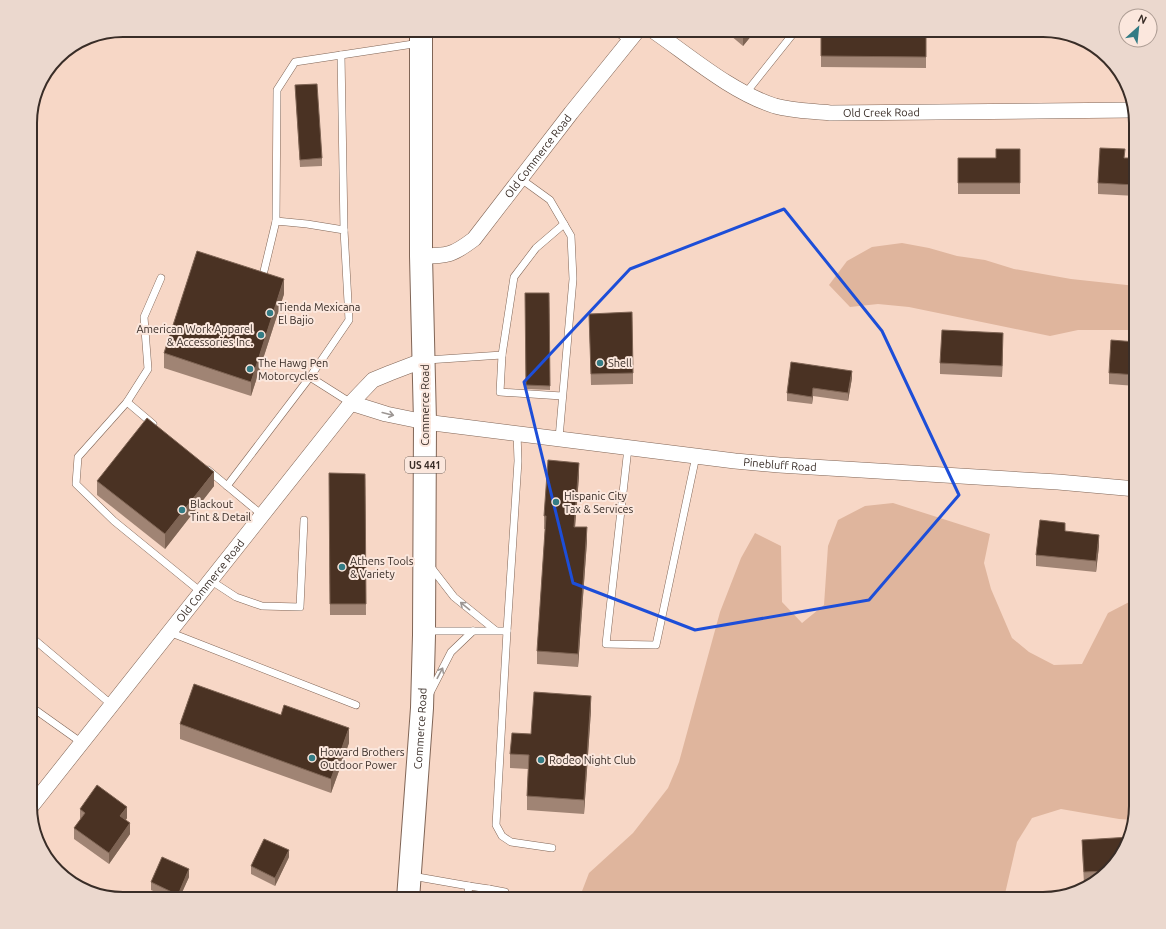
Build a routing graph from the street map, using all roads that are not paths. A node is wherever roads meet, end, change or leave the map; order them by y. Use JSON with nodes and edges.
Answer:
{"nodes":[{"id":1,"x":421,"y":37,"type":"edge"},
{"id":2,"x":633,"y":37,"type":"edge"},
{"id":3,"x":662,"y":37,"type":"edge"},
{"id":4,"x":790,"y":37,"type":"edge"},
{"id":5,"x":341,"y":55,"type":"junction"},
{"id":6,"x":745,"y":94,"type":"junction"},
{"id":7,"x":1128,"y":110,"type":"edge"},
{"id":8,"x":521,"y":179,"type":"junction"},
{"id":9,"x":276,"y":221,"type":"junction"},
{"id":10,"x":564,"y":224,"type":"junction"},
{"id":11,"x":344,"y":230,"type":"junction"},
{"id":12,"x":422,"y":256,"type":"junction"},
{"id":13,"x":264,"y":271,"type":"edge"},
{"id":14,"x":161,"y":278,"type":"dead end"},
{"id":15,"x":502,"y":355,"type":"junction"},
{"id":16,"x":424,"y":360,"type":"junction"},
{"id":17,"x":310,"y":377,"type":"junction"},
{"id":18,"x":562,"y":396,"type":"junction"},
{"id":19,"x":127,"y":402,"type":"junction"},
{"id":20,"x":351,"y":403,"type":"junction"},
{"id":21,"x":425,"y":422,"type":"junction"},
{"id":22,"x":156,"y":427,"type":"edge"},
{"id":23,"x":517,"y":434,"type":"junction"},
{"id":24,"x":559,"y":438,"type":"junction"},
{"id":25,"x":628,"y":448,"type":"junction"},
{"id":26,"x":696,"y":456,"type":"junction"},
{"id":27,"x":203,"y":466,"type":"edge"},
{"id":28,"x":227,"y":486,"type":"junction"},
{"id":29,"x":1129,"y":488,"type":"edge"},
{"id":30,"x":262,"y":515,"type":"junction"},
{"id":31,"x":304,"y":520,"type":"dead end"},
{"id":32,"x":424,"y":559,"type":"junction"},
{"id":33,"x":210,"y":580,"type":"junction"},
{"id":34,"x":201,"y":592,"type":"junction"},
{"id":35,"x":495,"y":630,"type":"junction"},
{"id":36,"x":424,"y":631,"type":"junction"},
{"id":37,"x":473,"y":631,"type":"junction"},
{"id":38,"x":507,"y":631,"type":"junction"},
{"id":39,"x":169,"y":632,"type":"junction"},
{"id":40,"x":37,"y":642,"type":"edge"},
{"id":41,"x":356,"y":704,"type":"dead end"},
{"id":42,"x":112,"y":705,"type":"junction"},
{"id":43,"x":422,"y":708,"type":"junction"},
{"id":44,"x":37,"y":711,"type":"edge"},
{"id":45,"x":82,"y":743,"type":"junction"},
{"id":46,"x":37,"y":799,"type":"edge"},
{"id":47,"x":552,"y":848,"type":"dead end"},
{"id":48,"x":410,"y":876,"type":"junction"},
{"id":49,"x":469,"y":886,"type":"junction"},
{"id":50,"x":489,"y":889,"type":"junction"},
{"id":51,"x":409,"y":892,"type":"edge"},
{"id":52,"x":468,"y":892,"type":"edge"},
{"id":53,"x":489,"y":892,"type":"edge"},
{"id":54,"x":505,"y":892,"type":"edge"}],
"edges":[{"from":1,"to":5,"type":"lane"},
{"from":1,"to":12,"type":"highway","name":"Commerce Road","number":"US 441"},
{"from":2,"to":8,"type":"street","name":"Old Commerce Road"},
{"from":3,"to":6,"type":"street","name":"Old Creek Road"},
{"from":4,"to":6,"type":"lane"},
{"from":5,"to":9,"type":"lane"},
{"from":5,"to":11,"type":"lane"},
{"from":6,"to":7,"type":"street","name":"Old Creek Road"},
{"from":8,"to":10,"type":"lane"},
{"from":8,"to":12,"type":"street","name":"Old Commerce Road"},
{"from":9,"to":11,"type":"lane"},
{"from":9,"to":13,"type":"lane"},
{"from":10,"to":15,"type":"lane"},
{"from":10,"to":18,"type":"lane"},
{"from":11,"to":17,"type":"lane"},
{"from":12,"to":16,"type":"highway","name":"Commerce Road","number":"US 441"},
{"from":14,"to":19,"type":"lane"},
{"from":15,"to":16,"type":"lane"},
{"from":15,"to":18,"type":"lane"},
{"from":16,"to":20,"type":"street","name":"Old Commerce Road"},
{"from":16,"to":21,"type":"highway","name":"Commerce Road","number":"US 441"},
{"from":17,"to":20,"type":"lane"},
{"from":17,"to":28,"type":"lane"},
{"from":18,"to":24,"type":"lane"},
{"from":19,"to":22,"type":"lane"},
{"from":19,"to":34,"type":"lane"},
{"from":20,"to":21,"type":"street","name":"Pinebluff Road","one_way":true},
{"from":20,"to":30,"type":"street","name":"Old Commerce Road"},
{"from":21,"to":23,"type":"street","name":"Pinebluff Road"},
{"from":21,"to":32,"type":"highway","name":"Commerce Road","number":"US 441"},
{"from":23,"to":24,"type":"street","name":"Pinebluff Road"},
{"from":23,"to":38,"type":"lane"},
{"from":24,"to":25,"type":"street","name":"Pinebluff Road"},
{"from":25,"to":26,"type":"street","name":"Pinebluff Road"},
{"from":25,"to":26,"type":"lane"},
{"from":26,"to":29,"type":"street","name":"Pinebluff Road"},
{"from":27,"to":28,"type":"lane"},
{"from":28,"to":30,"type":"lane"},
{"from":30,"to":33,"type":"street","name":"Old Commerce Road"},
{"from":31,"to":33,"type":"lane"},
{"from":35,"to":32,"type":"lane","one_way":true},
{"from":32,"to":36,"type":"highway","name":"Commerce Road","number":"US 441"},
{"from":33,"to":34,"type":"street","name":"Old Commerce Road"},
{"from":34,"to":39,"type":"street","name":"Old Commerce Road"},
{"from":35,"to":37,"type":"lane"},
{"from":35,"to":38,"type":"lane"},
{"from":36,"to":37,"type":"lane"},
{"from":36,"to":43,"type":"highway","name":"Commerce Road","number":"US 441"},
{"from":43,"to":37,"type":"lane","one_way":true},
{"from":38,"to":47,"type":"lane"},
{"from":39,"to":41,"type":"lane"},
{"from":39,"to":42,"type":"street","name":"Old Commerce Road"},
{"from":40,"to":42,"type":"lane"},
{"from":42,"to":45,"type":"street","name":"Old Commerce Road"},
{"from":43,"to":48,"type":"highway","name":"Commerce Road","number":"US 441"},
{"from":44,"to":45,"type":"lane"},
{"from":45,"to":46,"type":"street","name":"Old Commerce Road"},
{"from":48,"to":49,"type":"lane"},
{"from":48,"to":51,"type":"highway","name":"Commerce Road","number":"US 441"},
{"from":49,"to":50,"type":"lane"},
{"from":49,"to":52,"type":"lane"},
{"from":50,"to":53,"type":"lane"},
{"from":50,"to":54,"type":"lane"}]}
